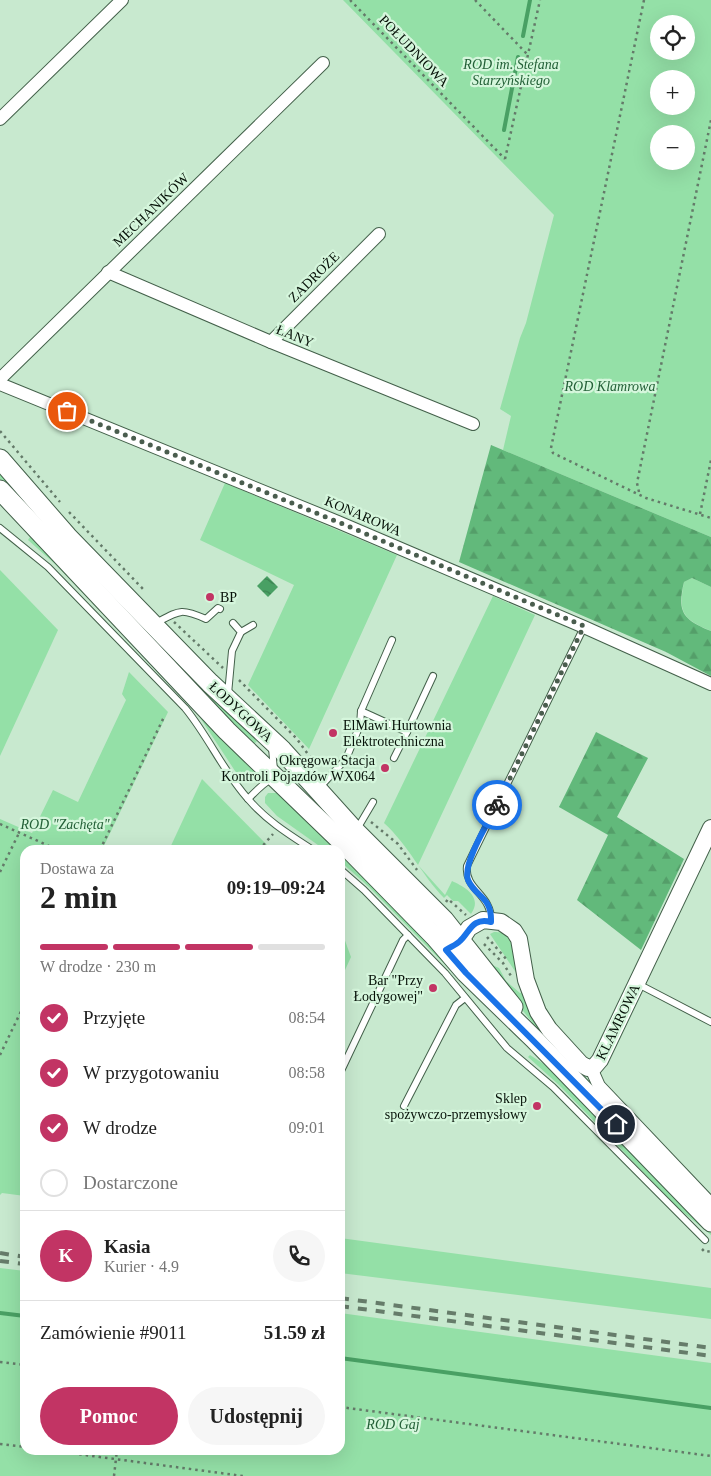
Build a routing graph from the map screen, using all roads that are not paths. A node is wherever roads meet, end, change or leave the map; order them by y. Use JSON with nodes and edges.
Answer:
{"nodes":[{"id":1,"x":122,"y":0,"type":"edge"},
{"id":2,"x":323,"y":63,"type":"dead end"},
{"id":3,"x":0,"y":119,"type":"edge"},
{"id":4,"x":379,"y":234,"type":"dead end"},
{"id":5,"x":108,"y":272,"type":"junction"},
{"id":6,"x":271,"y":342,"type":"junction"},
{"id":7,"x":0,"y":379,"type":"edge"},
{"id":8,"x":0,"y":384,"type":"edge"},
{"id":9,"x":473,"y":424,"type":"dead end"},
{"id":10,"x":0,"y":459,"type":"edge"},
{"id":11,"x":0,"y":490,"type":"edge"},
{"id":12,"x":0,"y":528,"type":"edge"},
{"id":13,"x":220,"y":609,"type":"dead end"},
{"id":14,"x":233,"y":623,"type":"dead end"},
{"id":15,"x":154,"y":624,"type":"junction"},
{"id":16,"x":253,"y":625,"type":"dead end"},
{"id":17,"x":584,"y":626,"type":"junction"},
{"id":18,"x":241,"y":632,"type":"junction"},
{"id":19,"x":392,"y":640,"type":"dead end"},
{"id":20,"x":433,"y":676,"type":"dead end"},
{"id":21,"x":711,"y":684,"type":"edge"},
{"id":22,"x":228,"y":700,"type":"junction"},
{"id":23,"x":361,"y":711,"type":"junction"},
{"id":24,"x":407,"y":732,"type":"junction"},
{"id":25,"x":267,"y":736,"type":"junction"},
{"id":26,"x":394,"y":758,"type":"dead end"},
{"id":27,"x":273,"y":776,"type":"junction"},
{"id":28,"x":312,"y":785,"type":"junction"},
{"id":29,"x":248,"y":799,"type":"junction"},
{"id":30,"x":373,"y":802,"type":"dead end"},
{"id":31,"x":711,"y":828,"type":"edge"},
{"id":32,"x":355,"y":831,"type":"junction"},
{"id":33,"x":305,"y":845,"type":"edge"},
{"id":34,"x":344,"y":845,"type":"edge"},
{"id":35,"x":345,"y":846,"type":"edge"},
{"id":36,"x":345,"y":874,"type":"edge"},
{"id":37,"x":489,"y":929,"type":"junction"},
{"id":38,"x":408,"y":935,"type":"junction"},
{"id":39,"x":454,"y":945,"type":"junction"},
{"id":40,"x":637,"y":983,"type":"junction"},
{"id":41,"x":465,"y":998,"type":"junction"},
{"id":42,"x":711,"y":1022,"type":"edge"},
{"id":43,"x":345,"y":1062,"type":"edge"},
{"id":44,"x":591,"y":1068,"type":"junction"},
{"id":45,"x":404,"y":1106,"type":"dead end"},
{"id":46,"x":709,"y":1199,"type":"edge"},
{"id":47,"x":711,"y":1222,"type":"edge"},
{"id":48,"x":705,"y":1240,"type":"dead end"}],
"edges":[{"from":1,"to":3,"type":"street"},
{"from":2,"to":5,"type":"street","name":"MECHANIKÓW"},
{"from":4,"to":6,"type":"street","name":"ZADROŻE"},
{"from":5,"to":6,"type":"street","name":"ŁANY"},
{"from":5,"to":7,"type":"street","name":"MECHANIKÓW"},
{"from":6,"to":9,"type":"street","name":"ŁANY"},
{"from":8,"to":17,"type":"street","name":"KONAROWA"},
{"from":10,"to":15,"type":"main road","name":"ŁODYGOWA"},
{"from":11,"to":27,"type":"main road","name":"ŁODYGOWA"},
{"from":12,"to":29,"type":"lane"},
{"from":13,"to":15,"type":"lane"},
{"from":14,"to":18,"type":"lane"},
{"from":15,"to":22,"type":"main road","name":"ŁODYGOWA"},
{"from":16,"to":18,"type":"lane"},
{"from":17,"to":21,"type":"street","name":"KONAROWA"},
{"from":17,"to":37,"type":"lane"},
{"from":18,"to":22,"type":"lane"},
{"from":19,"to":23,"type":"lane"},
{"from":20,"to":24,"type":"lane"},
{"from":22,"to":25,"type":"main road","name":"ŁODYGOWA"},
{"from":23,"to":24,"type":"lane"},
{"from":23,"to":28,"type":"lane"},
{"from":24,"to":26,"type":"lane"},
{"from":25,"to":27,"type":"lane"},
{"from":25,"to":28,"type":"main road","name":"ŁODYGOWA"},
{"from":27,"to":28,"type":"lane"},
{"from":27,"to":29,"type":"lane"},
{"from":27,"to":34,"type":"main road","name":"ŁODYGOWA"},
{"from":28,"to":32,"type":"main road","name":"ŁODYGOWA"},
{"from":29,"to":33,"type":"lane"},
{"from":30,"to":32,"type":"lane"},
{"from":31,"to":40,"type":"street","name":"KLAMROWA"},
{"from":32,"to":39,"type":"main road","name":"ŁODYGOWA"},
{"from":35,"to":39,"type":"main road","name":"ŁODYGOWA"},
{"from":36,"to":38,"type":"lane"},
{"from":37,"to":39,"type":"street"},
{"from":37,"to":44,"type":"street","name":"KLAMROWA"},
{"from":38,"to":41,"type":"lane"},
{"from":38,"to":43,"type":"lane"},
{"from":39,"to":47,"type":"main road","name":"ŁODYGOWA"},
{"from":40,"to":42,"type":"lane"},
{"from":40,"to":44,"type":"street","name":"KLAMROWA"},
{"from":41,"to":45,"type":"lane"},
{"from":41,"to":48,"type":"lane"},
{"from":44,"to":46,"type":"street"}]}
